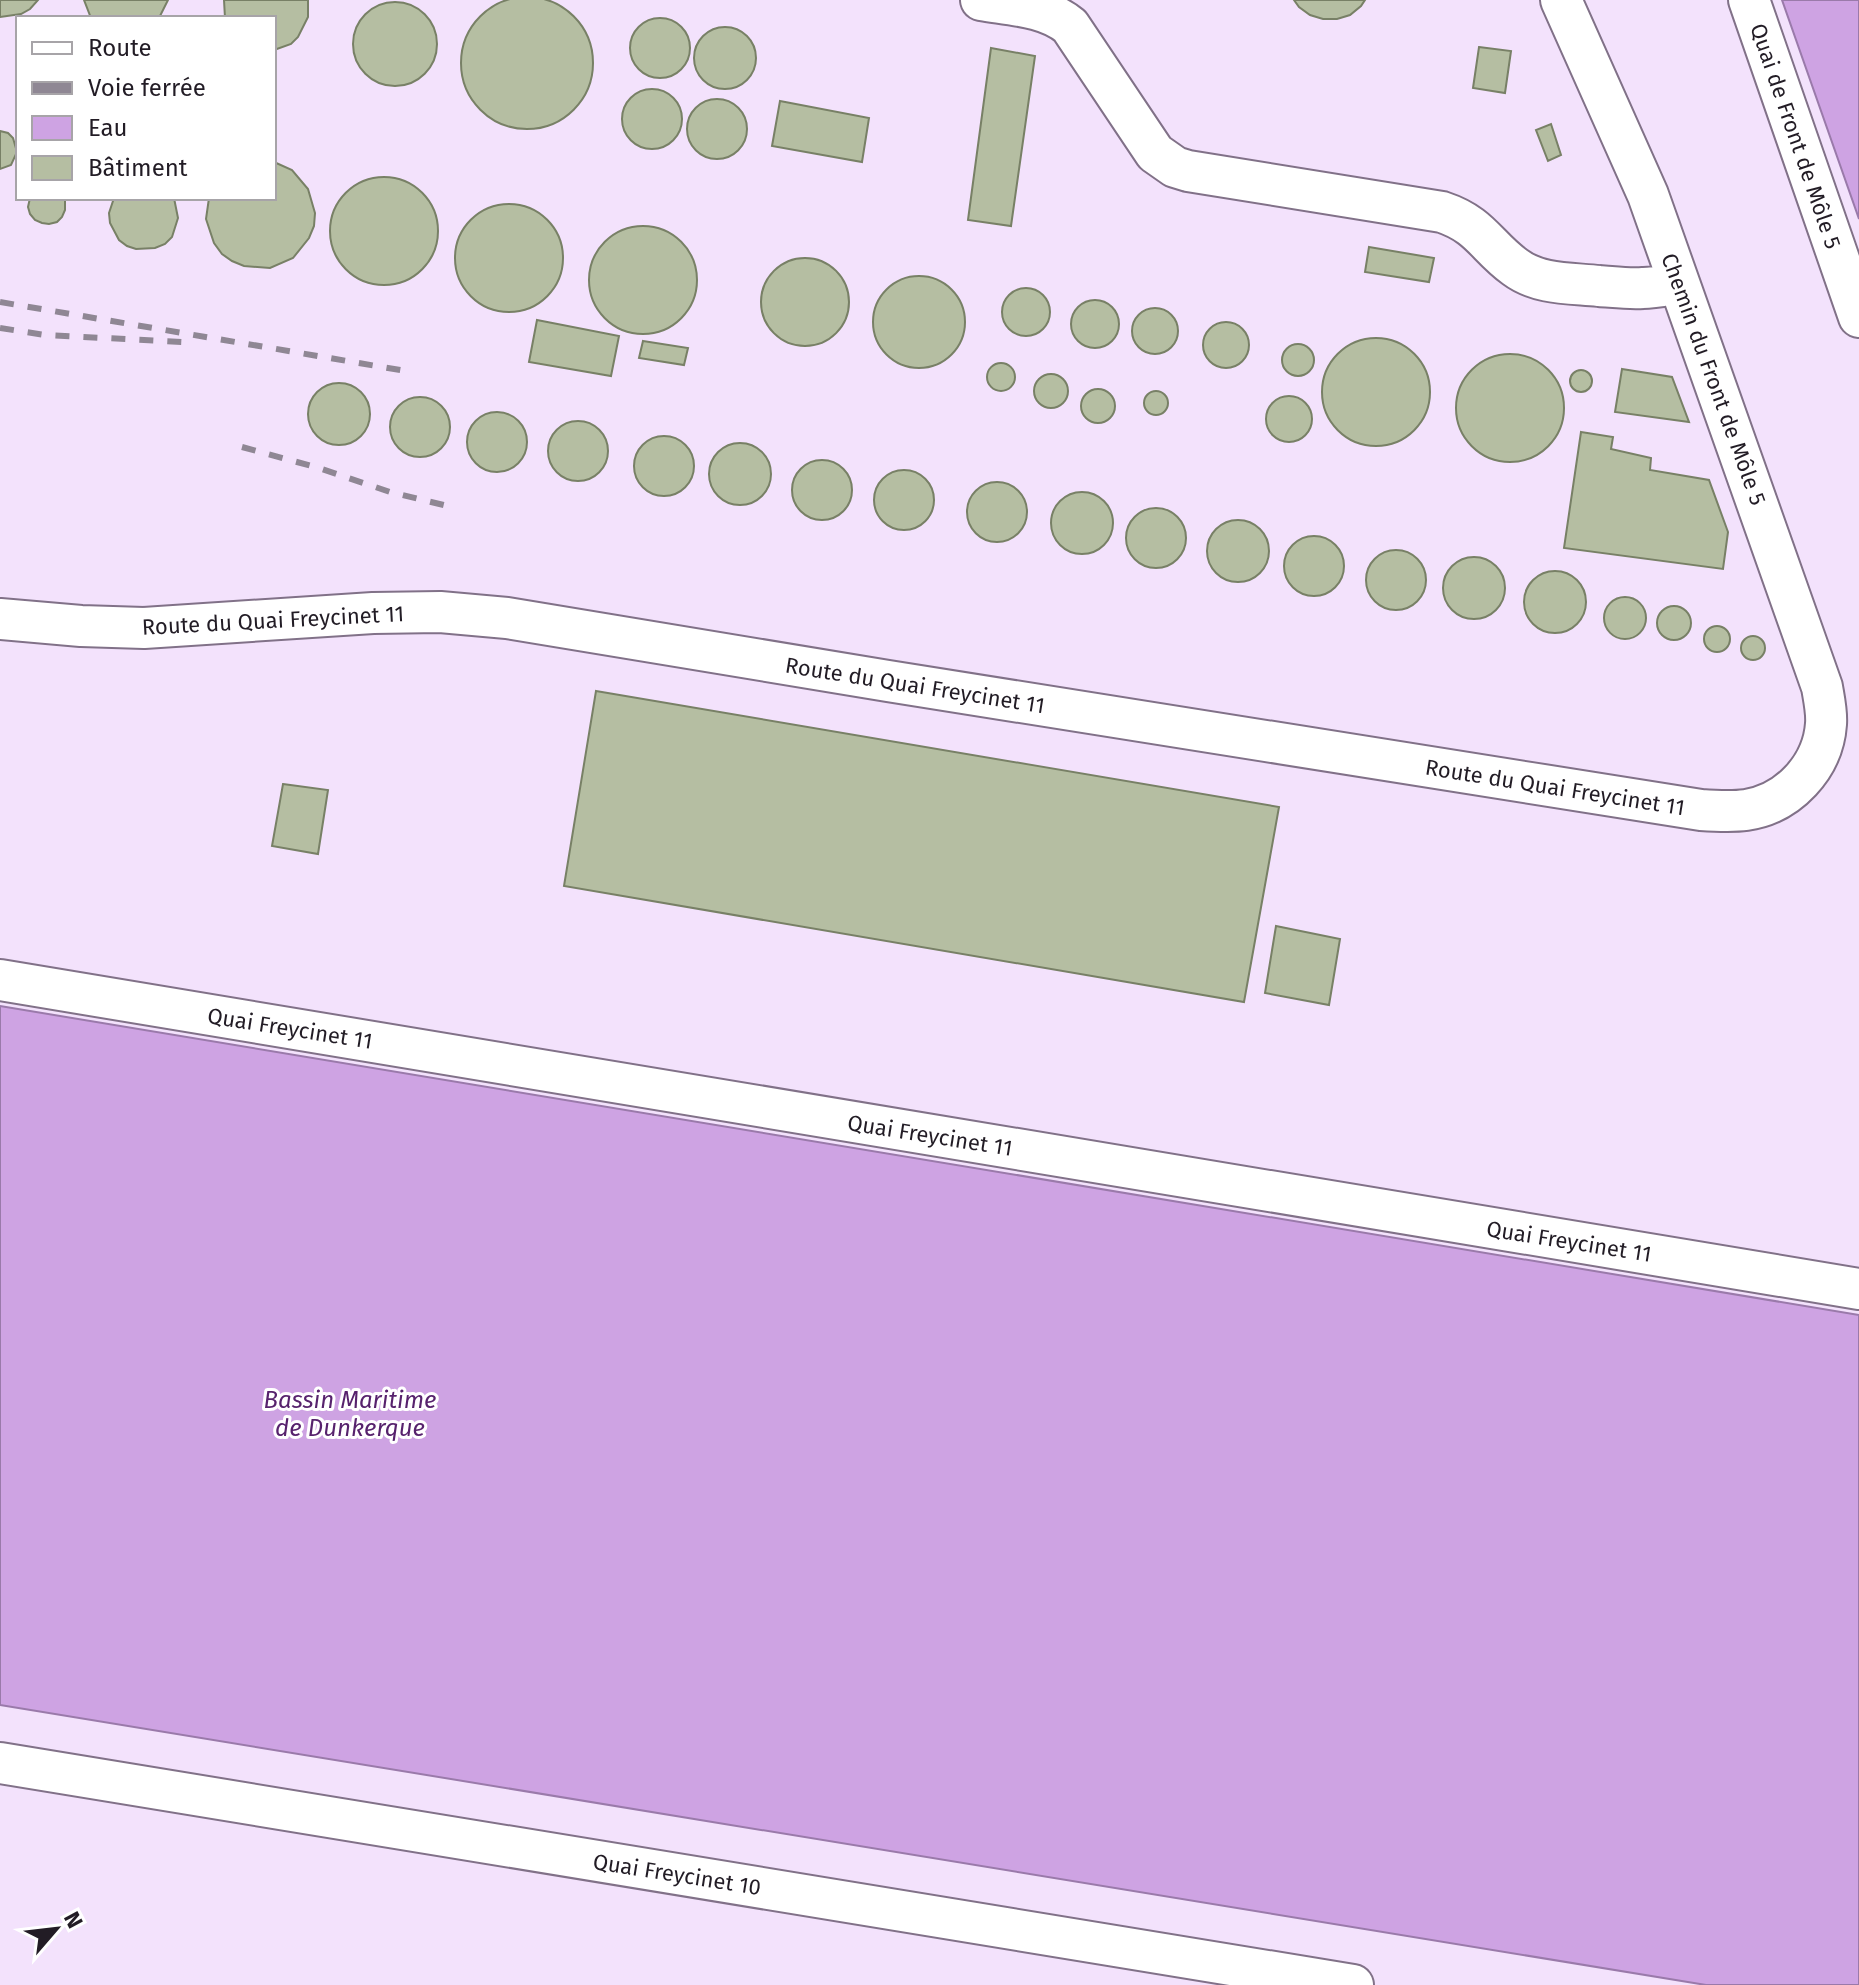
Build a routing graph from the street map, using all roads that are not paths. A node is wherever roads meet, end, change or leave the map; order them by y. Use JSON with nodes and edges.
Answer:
{"nodes":[{"id":1,"x":981,"y":0,"type":"edge"},
{"id":2,"x":1561,"y":0,"type":"edge"},
{"id":3,"x":1749,"y":0,"type":"edge"},
{"id":4,"x":1679,"y":283,"type":"junction"},
{"id":5,"x":1859,"y":317,"type":"edge"},
{"id":6,"x":0,"y":619,"type":"edge"},
{"id":7,"x":1812,"y":767,"type":"joint"},
{"id":8,"x":0,"y":980,"type":"edge"},
{"id":9,"x":1859,"y":1289,"type":"edge"},
{"id":10,"x":0,"y":1763,"type":"edge"},
{"id":11,"x":1353,"y":1985,"type":"edge"}],
"edges":[{"from":1,"to":4,"type":"street"},
{"from":2,"to":4,"type":"street","name":"Chemin du Front de Môle 5"},
{"from":3,"to":5,"type":"street","name":"Quai de Front de Môle 5"},
{"from":4,"to":7,"type":"street","name":"Chemin du Front de Môle 5"},
{"from":6,"to":7,"type":"street","name":"Route du Quai Freycinet 11"},
{"from":8,"to":9,"type":"street","name":"Quai Freycinet 11"},
{"from":10,"to":11,"type":"street","name":"Quai Freycinet 10"}]}
